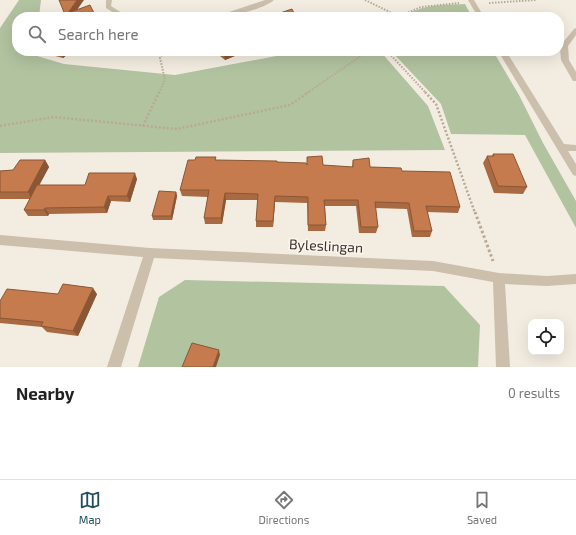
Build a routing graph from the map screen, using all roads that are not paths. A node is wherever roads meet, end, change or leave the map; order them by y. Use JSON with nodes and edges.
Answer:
{"nodes":[{"id":1,"x":109,"y":0,"type":"edge"},
{"id":2,"x":271,"y":0,"type":"edge"},
{"id":3,"x":471,"y":0,"type":"edge"},
{"id":4,"x":116,"y":12,"type":"edge"},
{"id":5,"x":239,"y":12,"type":"edge"},
{"id":6,"x":478,"y":12,"type":"edge"},
{"id":7,"x":576,"y":30,"type":"edge"},
{"id":8,"x":505,"y":56,"type":"edge"},
{"id":9,"x":576,"y":79,"type":"edge"},
{"id":10,"x":561,"y":147,"type":"junction"},
{"id":11,"x":576,"y":148,"type":"edge"},
{"id":12,"x":576,"y":172,"type":"edge"},
{"id":13,"x":0,"y":240,"type":"edge"},
{"id":14,"x":150,"y":253,"type":"junction"},
{"id":15,"x":499,"y":278,"type":"junction"},
{"id":16,"x":576,"y":279,"type":"edge"},
{"id":17,"x":114,"y":367,"type":"edge"},
{"id":18,"x":503,"y":367,"type":"edge"}],
"edges":[{"from":1,"to":4,"type":"street"},
{"from":2,"to":5,"type":"street"},
{"from":3,"to":6,"type":"street"},
{"from":7,"to":9,"type":"street"},
{"from":8,"to":10,"type":"street"},
{"from":10,"to":11,"type":"street"},
{"from":10,"to":12,"type":"street"},
{"from":13,"to":14,"type":"street","name":"Byleslingan"},
{"from":14,"to":15,"type":"street","name":"Byleslingan"},
{"from":14,"to":17,"type":"street"},
{"from":15,"to":16,"type":"street","name":"Byleslingan"},
{"from":15,"to":18,"type":"street"}]}
